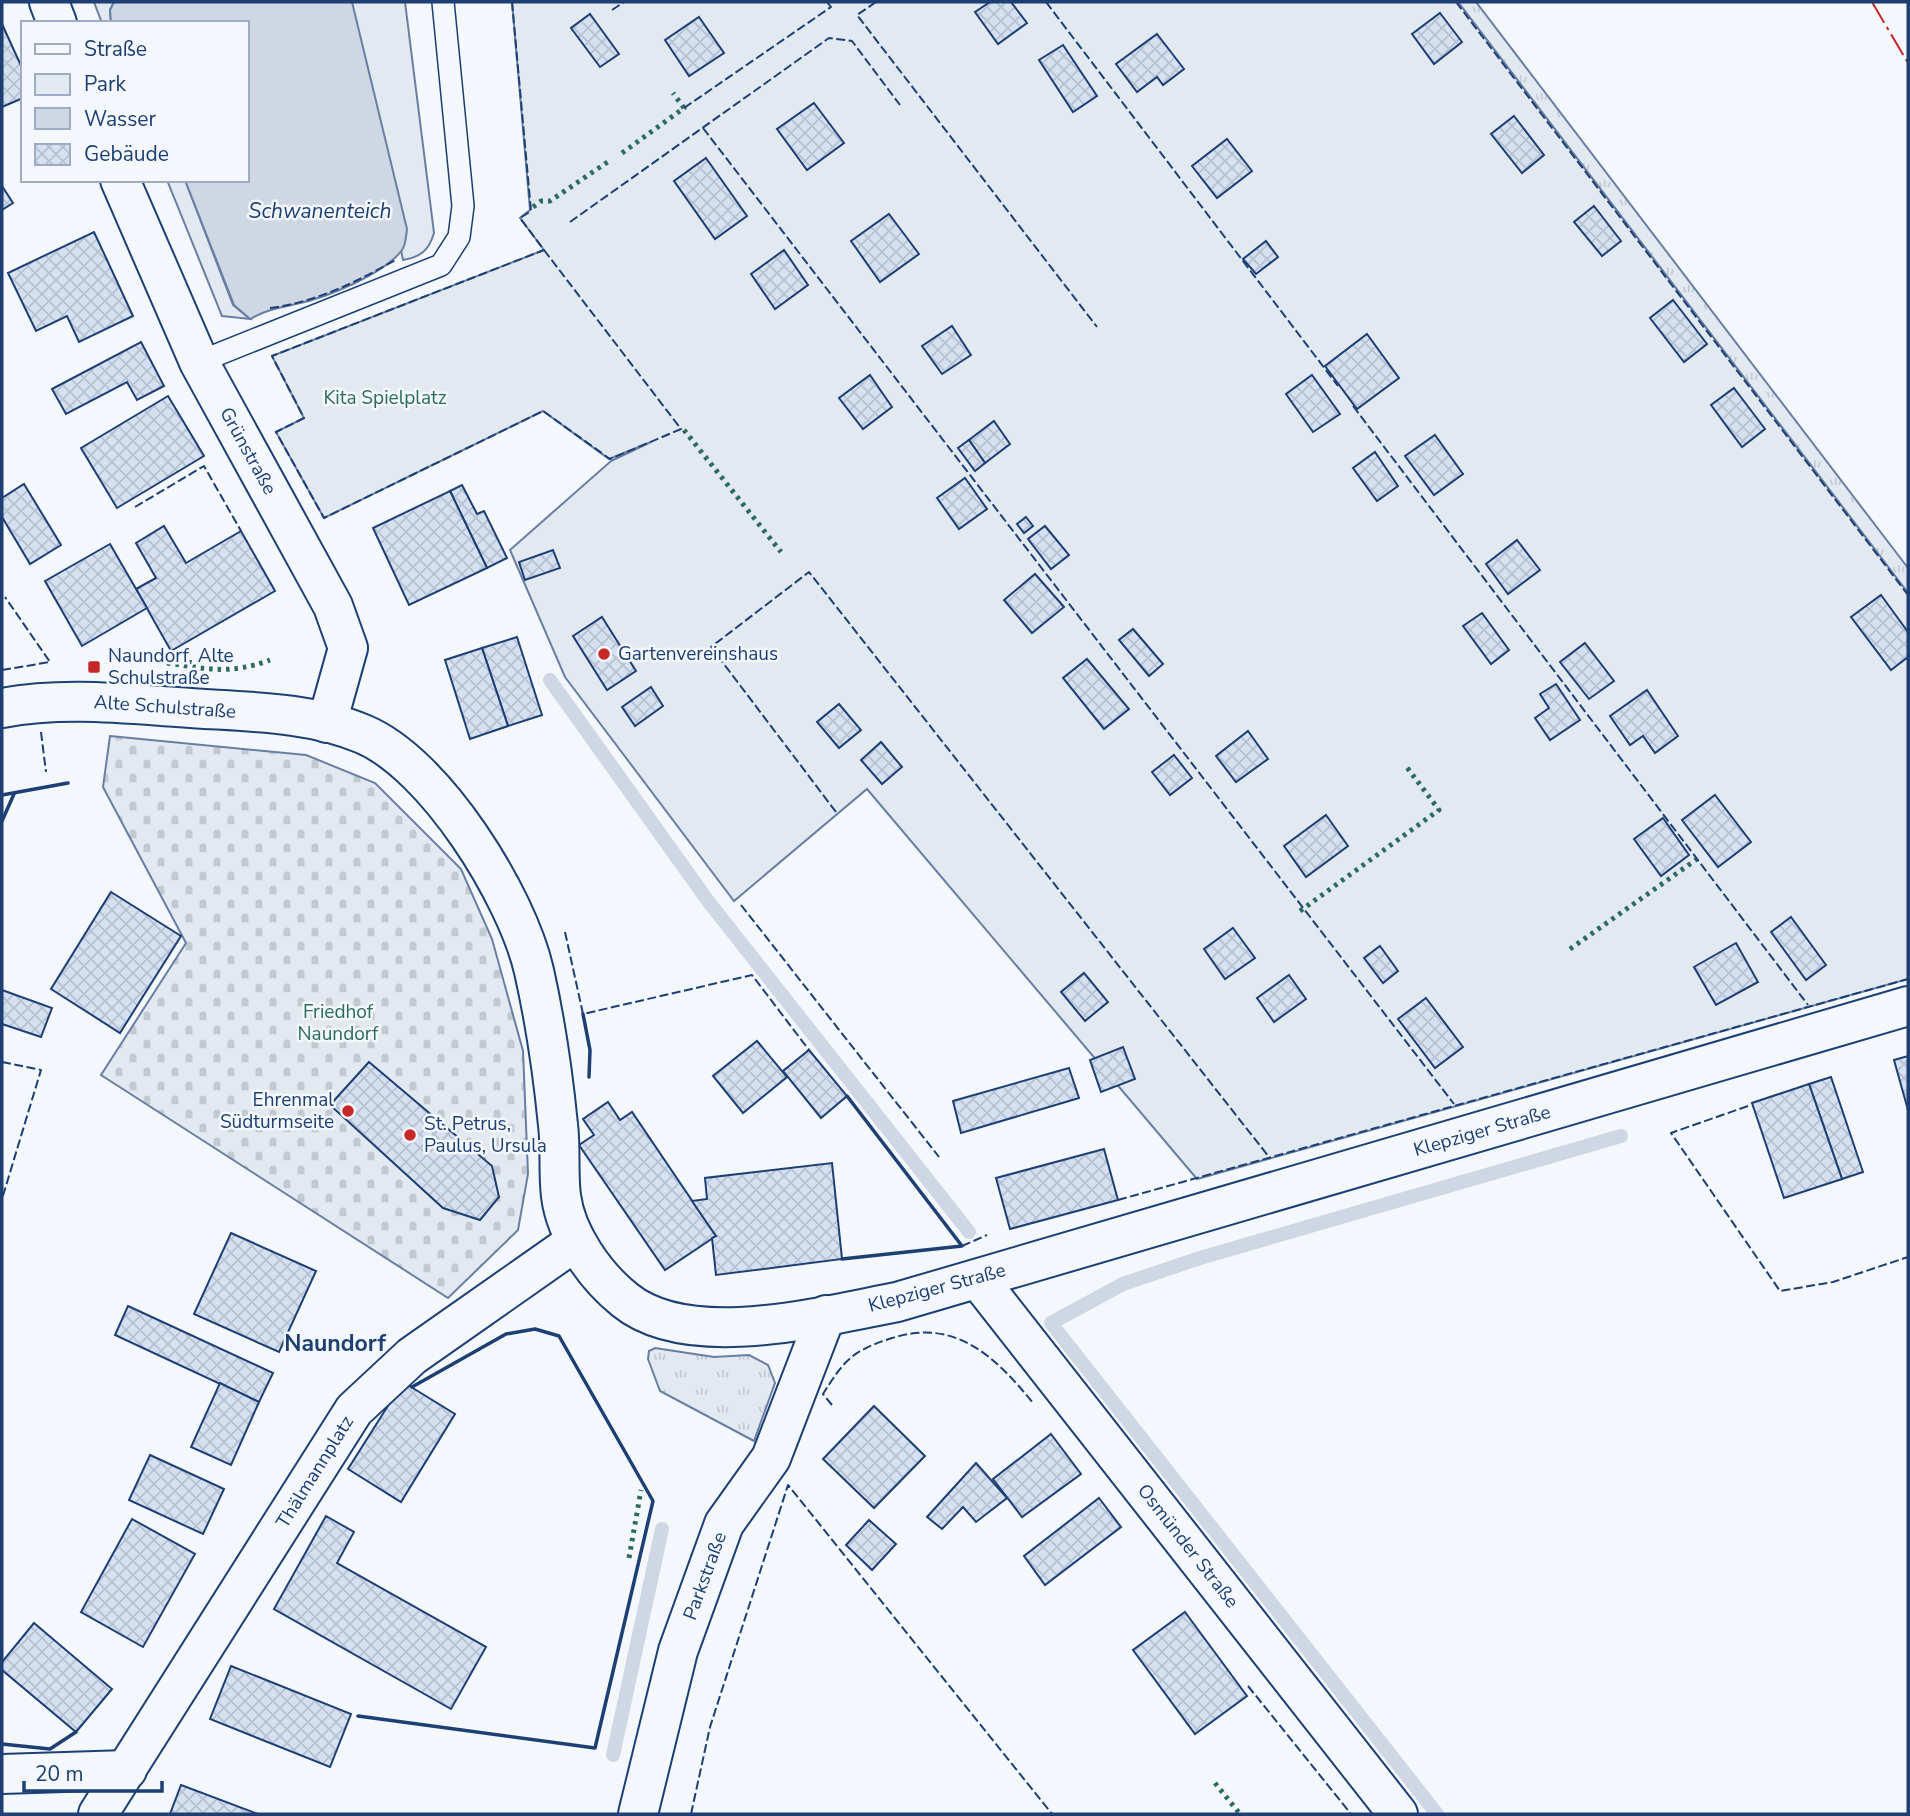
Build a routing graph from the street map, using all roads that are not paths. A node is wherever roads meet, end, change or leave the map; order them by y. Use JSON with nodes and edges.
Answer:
{"nodes":[{"id":1,"x":49,"y":2,"type":"edge"},
{"id":2,"x":443,"y":2,"type":"edge"},
{"id":3,"x":56,"y":21,"type":"edge"},
{"id":4,"x":121,"y":182,"type":"edge"},
{"id":5,"x":200,"y":362,"type":"junction"},
{"id":6,"x":2,"y":708,"type":"edge"},
{"id":7,"x":327,"y":723,"type":"junction"},
{"id":8,"x":1908,"y":1006,"type":"edge"},
{"id":9,"x":576,"y":1241,"type":"junction"},
{"id":10,"x":978,"y":1279,"type":"junction"},
{"id":11,"x":827,"y":1315,"type":"junction"},
{"id":12,"x":127,"y":1770,"type":"junction"},
{"id":13,"x":2,"y":1774,"type":"edge"},
{"id":14,"x":98,"y":1814,"type":"edge"},
{"id":15,"x":638,"y":1814,"type":"edge"},
{"id":16,"x":1398,"y":1814,"type":"edge"}],
"edges":[{"from":1,"to":3,"type":"street"},
{"from":2,"to":5,"type":"lane"},
{"from":4,"to":5,"type":"street","name":"Grünstraße"},
{"from":5,"to":7,"type":"street","name":"Grünstraße"},
{"from":6,"to":7,"type":"street","name":"Alte Schulstraße"},
{"from":7,"to":9,"type":"street","name":"Klepziger Straße"},
{"from":8,"to":10,"type":"street","name":"Klepziger Straße"},
{"from":9,"to":11,"type":"street","name":"Klepziger Straße"},
{"from":9,"to":12,"type":"street","name":"Thälmannplatz"},
{"from":10,"to":11,"type":"street","name":"Klepziger Straße"},
{"from":10,"to":16,"type":"street","name":"Osmünder Straße"},
{"from":11,"to":15,"type":"street","name":"Parkstraße"},
{"from":12,"to":13,"type":"street"},
{"from":12,"to":14,"type":"street","name":"Thälmannplatz"}]}
